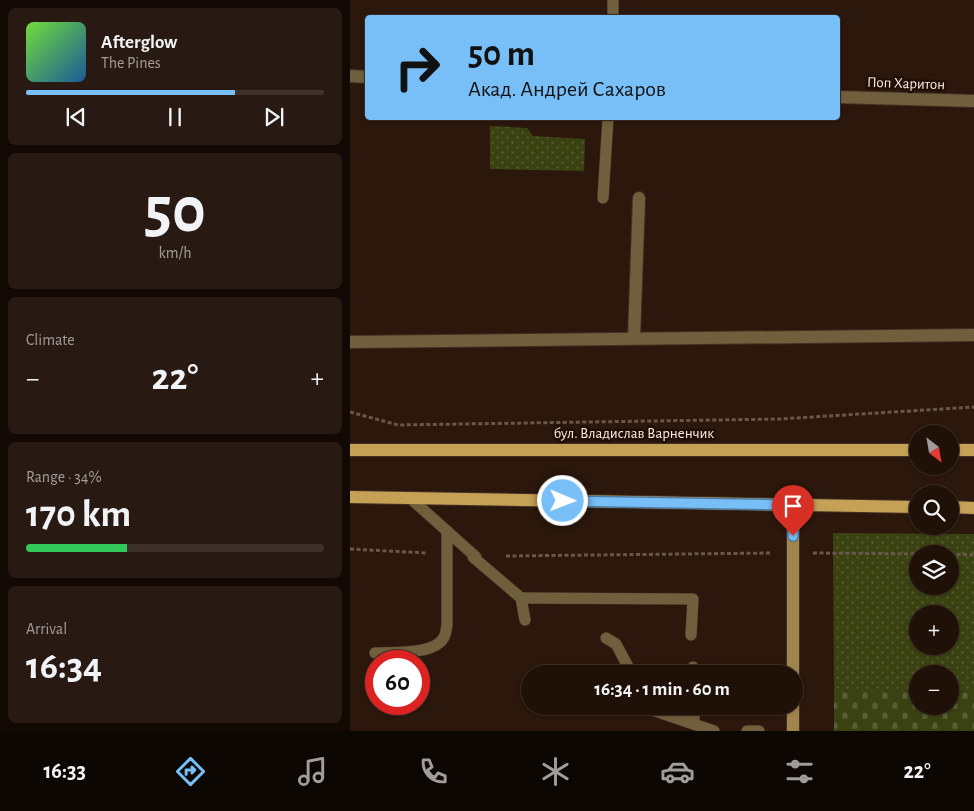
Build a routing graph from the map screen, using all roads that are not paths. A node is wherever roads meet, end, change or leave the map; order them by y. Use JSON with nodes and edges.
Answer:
{"nodes":[{"id":1,"x":614,"y":0,"type":"edge"},
{"id":2,"x":613,"y":15,"type":"edge"},
{"id":3,"x":350,"y":76,"type":"edge"},
{"id":4,"x":365,"y":77,"type":"edge"},
{"id":5,"x":840,"y":97,"type":"edge"},
{"id":6,"x":974,"y":101,"type":"edge"},
{"id":7,"x":608,"y":120,"type":"edge"},
{"id":8,"x":603,"y":198,"type":"dead end"},
{"id":9,"x":639,"y":198,"type":"dead end"},
{"id":10,"x":974,"y":335,"type":"edge"},
{"id":11,"x":634,"y":338,"type":"junction"},
{"id":12,"x":350,"y":342,"type":"edge"},
{"id":13,"x":350,"y":450,"type":"edge"},
{"id":14,"x":909,"y":450,"type":"edge"},
{"id":15,"x":959,"y":450,"type":"edge"},
{"id":16,"x":974,"y":450,"type":"edge"},
{"id":17,"x":350,"y":497,"type":"edge"},
{"id":18,"x":410,"y":498,"type":"junction"},
{"id":19,"x":794,"y":505,"type":"junction"},
{"id":20,"x":909,"y":507,"type":"edge"},
{"id":21,"x":959,"y":507,"type":"edge"},
{"id":22,"x":974,"y":508,"type":"edge"},
{"id":23,"x":447,"y":531,"type":"junction"},
{"id":24,"x":521,"y":598,"type":"junction"},
{"id":25,"x":526,"y":620,"type":"dead end"},
{"id":26,"x":691,"y":635,"type":"dead end"},
{"id":27,"x":606,"y":638,"type":"dead end"},
{"id":28,"x":421,"y":650,"type":"edge"},
{"id":29,"x":627,"y":665,"type":"edge"},
{"id":30,"x":793,"y":665,"type":"edge"},
{"id":31,"x":667,"y":715,"type":"edge"},
{"id":32,"x":694,"y":715,"type":"edge"},
{"id":33,"x":793,"y":715,"type":"edge"},
{"id":34,"x":694,"y":724,"type":"junction"},
{"id":35,"x":714,"y":731,"type":"edge"},
{"id":36,"x":747,"y":731,"type":"edge"},
{"id":37,"x":758,"y":731,"type":"edge"},
{"id":38,"x":793,"y":731,"type":"edge"}],
"edges":[{"from":1,"to":2,"type":"lane"},
{"from":3,"to":4,"type":"street"},
{"from":5,"to":6,"type":"street","name":"Поп Харитон"},
{"from":7,"to":8,"type":"lane"},
{"from":9,"to":11,"type":"street"},
{"from":10,"to":11,"type":"street"},
{"from":11,"to":12,"type":"street"},
{"from":13,"to":14,"type":"main road","name":"бул. Владислав Варненчик"},
{"from":15,"to":16,"type":"main road"},
{"from":17,"to":18,"type":"main road"},
{"from":18,"to":19,"type":"main road"},
{"from":18,"to":23,"type":"lane"},
{"from":19,"to":20,"type":"main road"},
{"from":19,"to":30,"type":"street"},
{"from":21,"to":22,"type":"main road"},
{"from":23,"to":24,"type":"lane"},
{"from":23,"to":28,"type":"lane"},
{"from":24,"to":25,"type":"lane"},
{"from":24,"to":26,"type":"lane"},
{"from":27,"to":29,"type":"lane"},
{"from":31,"to":34,"type":"lane"},
{"from":32,"to":34,"type":"lane"},
{"from":33,"to":38,"type":"street"},
{"from":34,"to":35,"type":"lane"},
{"from":36,"to":37,"type":"lane"}]}
